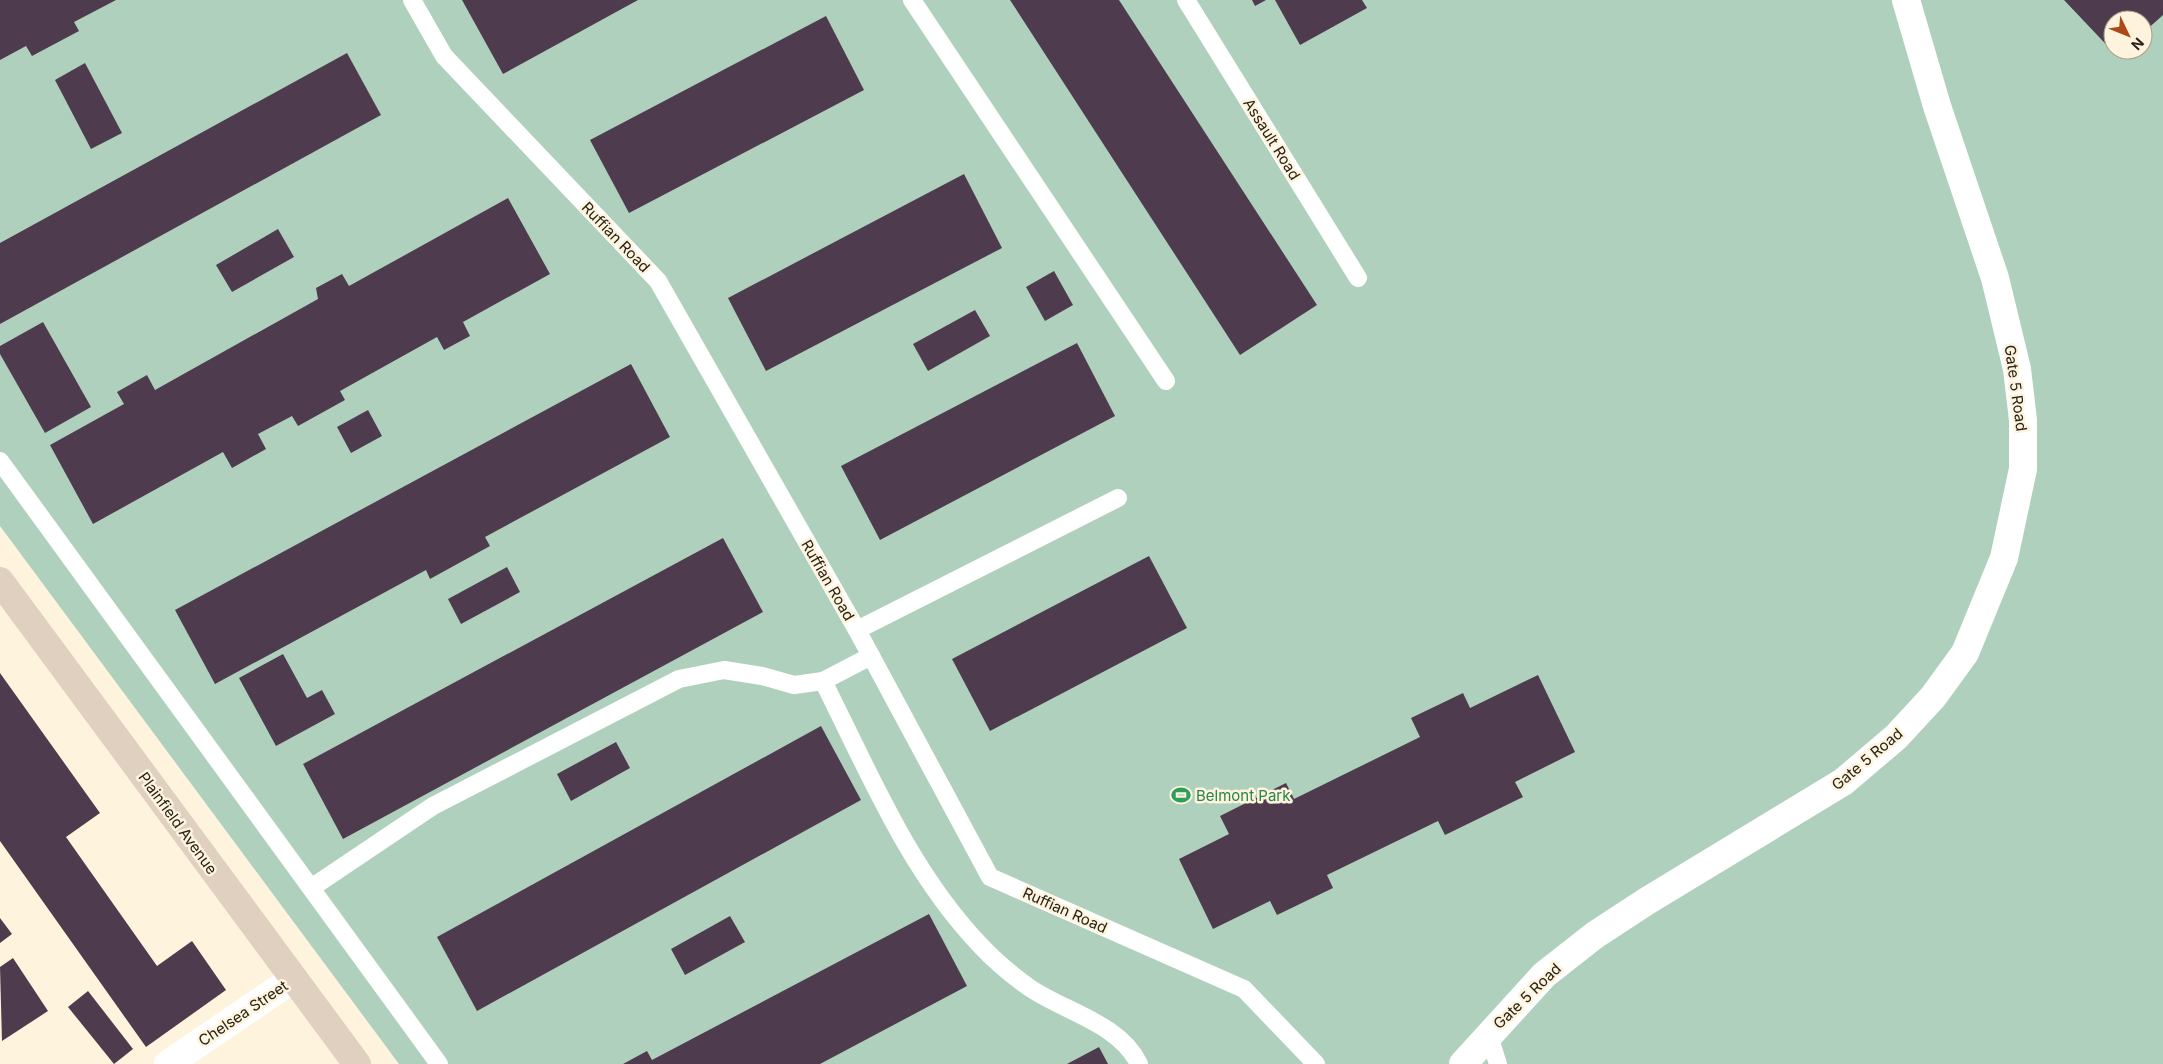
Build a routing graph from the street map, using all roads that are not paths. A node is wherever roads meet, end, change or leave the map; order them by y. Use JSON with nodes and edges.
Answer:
{"nodes":[{"id":1,"x":412,"y":0,"type":"edge"},
{"id":2,"x":912,"y":0,"type":"edge"},
{"id":3,"x":1186,"y":0,"type":"edge"},
{"id":4,"x":1906,"y":0,"type":"edge"},
{"id":5,"x":1358,"y":278,"type":"dead end"},
{"id":6,"x":1166,"y":381,"type":"dead end"},
{"id":7,"x":0,"y":460,"type":"edge"},
{"id":8,"x":1118,"y":498,"type":"dead end"},
{"id":9,"x":0,"y":581,"type":"edge"},
{"id":10,"x":857,"y":630,"type":"junction"},
{"id":11,"x":871,"y":656,"type":"junction"},
{"id":12,"x":823,"y":681,"type":"junction"},
{"id":13,"x":310,"y":888,"type":"junction"},
{"id":14,"x":293,"y":979,"type":"junction"},
{"id":15,"x":1488,"y":1033,"type":"junction"},
{"id":16,"x":168,"y":1064,"type":"edge"},
{"id":17,"x":357,"y":1064,"type":"edge"},
{"id":18,"x":439,"y":1064,"type":"edge"},
{"id":19,"x":1139,"y":1064,"type":"edge"},
{"id":20,"x":1316,"y":1064,"type":"edge"},
{"id":21,"x":1463,"y":1064,"type":"edge"},
{"id":22,"x":1498,"y":1064,"type":"edge"}],
"edges":[{"from":1,"to":10,"type":"lane","name":"Ruffian Road"},
{"from":2,"to":6,"type":"lane"},
{"from":3,"to":5,"type":"lane","name":"Assault Road"},
{"from":4,"to":15,"type":"street","name":"Gate 5 Road"},
{"from":7,"to":13,"type":"lane"},
{"from":8,"to":10,"type":"lane"},
{"from":9,"to":14,"type":"main road","name":"Plainfield Avenue"},
{"from":10,"to":11,"type":"lane","name":"Ruffian Road"},
{"from":11,"to":12,"type":"lane"},
{"from":11,"to":20,"type":"lane","name":"Ruffian Road"},
{"from":12,"to":13,"type":"lane"},
{"from":12,"to":19,"type":"lane"},
{"from":13,"to":18,"type":"lane"},
{"from":14,"to":16,"type":"street","name":"Chelsea Street"},
{"from":14,"to":17,"type":"main road","name":"Plainfield Avenue"},
{"from":15,"to":21,"type":"street","name":"Gate 5 Road"},
{"from":15,"to":22,"type":"lane"}]}
